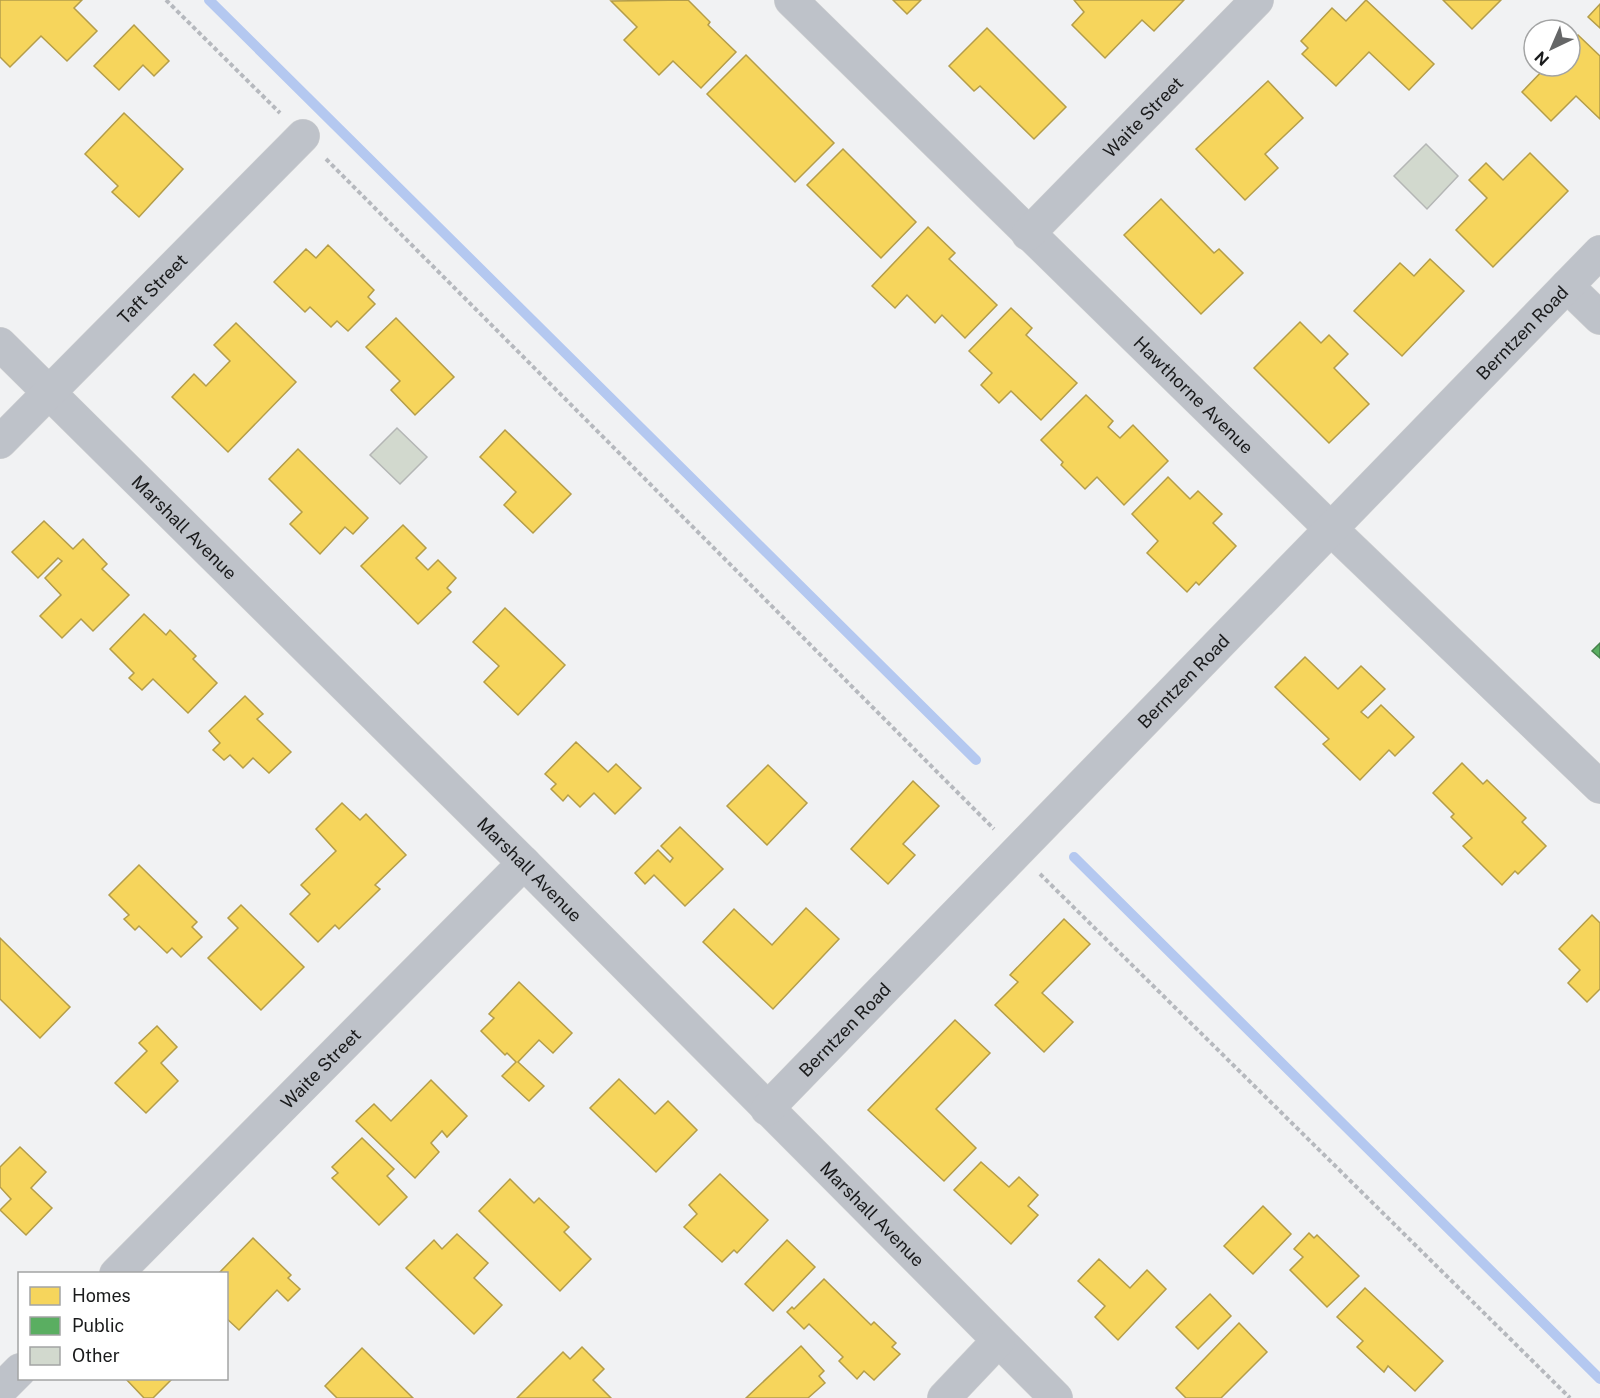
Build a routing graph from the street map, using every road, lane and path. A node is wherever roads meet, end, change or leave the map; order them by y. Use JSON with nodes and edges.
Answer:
{"nodes":[{"id":1,"x":165,"y":0,"type":"edge"},
{"id":2,"x":791,"y":0,"type":"edge"},
{"id":3,"x":1257,"y":0,"type":"edge"},
{"id":4,"x":303,"y":136,"type":"junction"},
{"id":5,"x":1028,"y":234,"type":"junction"},
{"id":6,"x":1600,"y":252,"type":"edge"},
{"id":7,"x":1567,"y":286,"type":"junction"},
{"id":8,"x":1600,"y":318,"type":"edge"},
{"id":9,"x":0,"y":344,"type":"edge"},
{"id":10,"x":49,"y":391,"type":"junction"},
{"id":11,"x":0,"y":442,"type":"edge"},
{"id":12,"x":1332,"y":530,"type":"junction"},
{"id":13,"x":1600,"y":788,"type":"edge"},
{"id":14,"x":1017,"y":852,"type":"junction"},
{"id":15,"x":524,"y":863,"type":"junction"},
{"id":16,"x":767,"y":1109,"type":"junction"},
{"id":17,"x":118,"y":1272,"type":"edge"},
{"id":18,"x":999,"y":1341,"type":"junction"},
{"id":19,"x":18,"y":1372,"type":"edge"},
{"id":20,"x":0,"y":1390,"type":"edge"},
{"id":21,"x":945,"y":1398,"type":"edge"},
{"id":22,"x":1056,"y":1398,"type":"edge"},
{"id":23,"x":1570,"y":1398,"type":"edge"}],
"edges":[{"from":1,"to":4,"type":"path"},
{"from":2,"to":5,"type":"street","name":"Hawthorne Avenue"},
{"from":3,"to":5,"type":"street","name":"Waite Street"},
{"from":4,"to":10,"type":"street","name":"Taft Street"},
{"from":4,"to":14,"type":"path"},
{"from":5,"to":12,"type":"street","name":"Hawthorne Avenue"},
{"from":6,"to":7,"type":"street","name":"Berntzen Road"},
{"from":7,"to":8,"type":"street"},
{"from":7,"to":12,"type":"street","name":"Berntzen Road"},
{"from":9,"to":10,"type":"street","name":"Marshall Avenue"},
{"from":10,"to":11,"type":"street","name":"Taft Street"},
{"from":10,"to":15,"type":"street","name":"Marshall Avenue"},
{"from":12,"to":13,"type":"street","name":"Hawthorne Avenue"},
{"from":12,"to":14,"type":"street","name":"Berntzen Road"},
{"from":14,"to":16,"type":"street","name":"Berntzen Road"},
{"from":14,"to":23,"type":"path"},
{"from":15,"to":16,"type":"street","name":"Marshall Avenue"},
{"from":15,"to":17,"type":"street","name":"Waite Street"},
{"from":16,"to":18,"type":"street","name":"Marshall Avenue"},
{"from":18,"to":21,"type":"street"},
{"from":18,"to":22,"type":"street","name":"Marshall Avenue"},
{"from":19,"to":20,"type":"street"}]}
